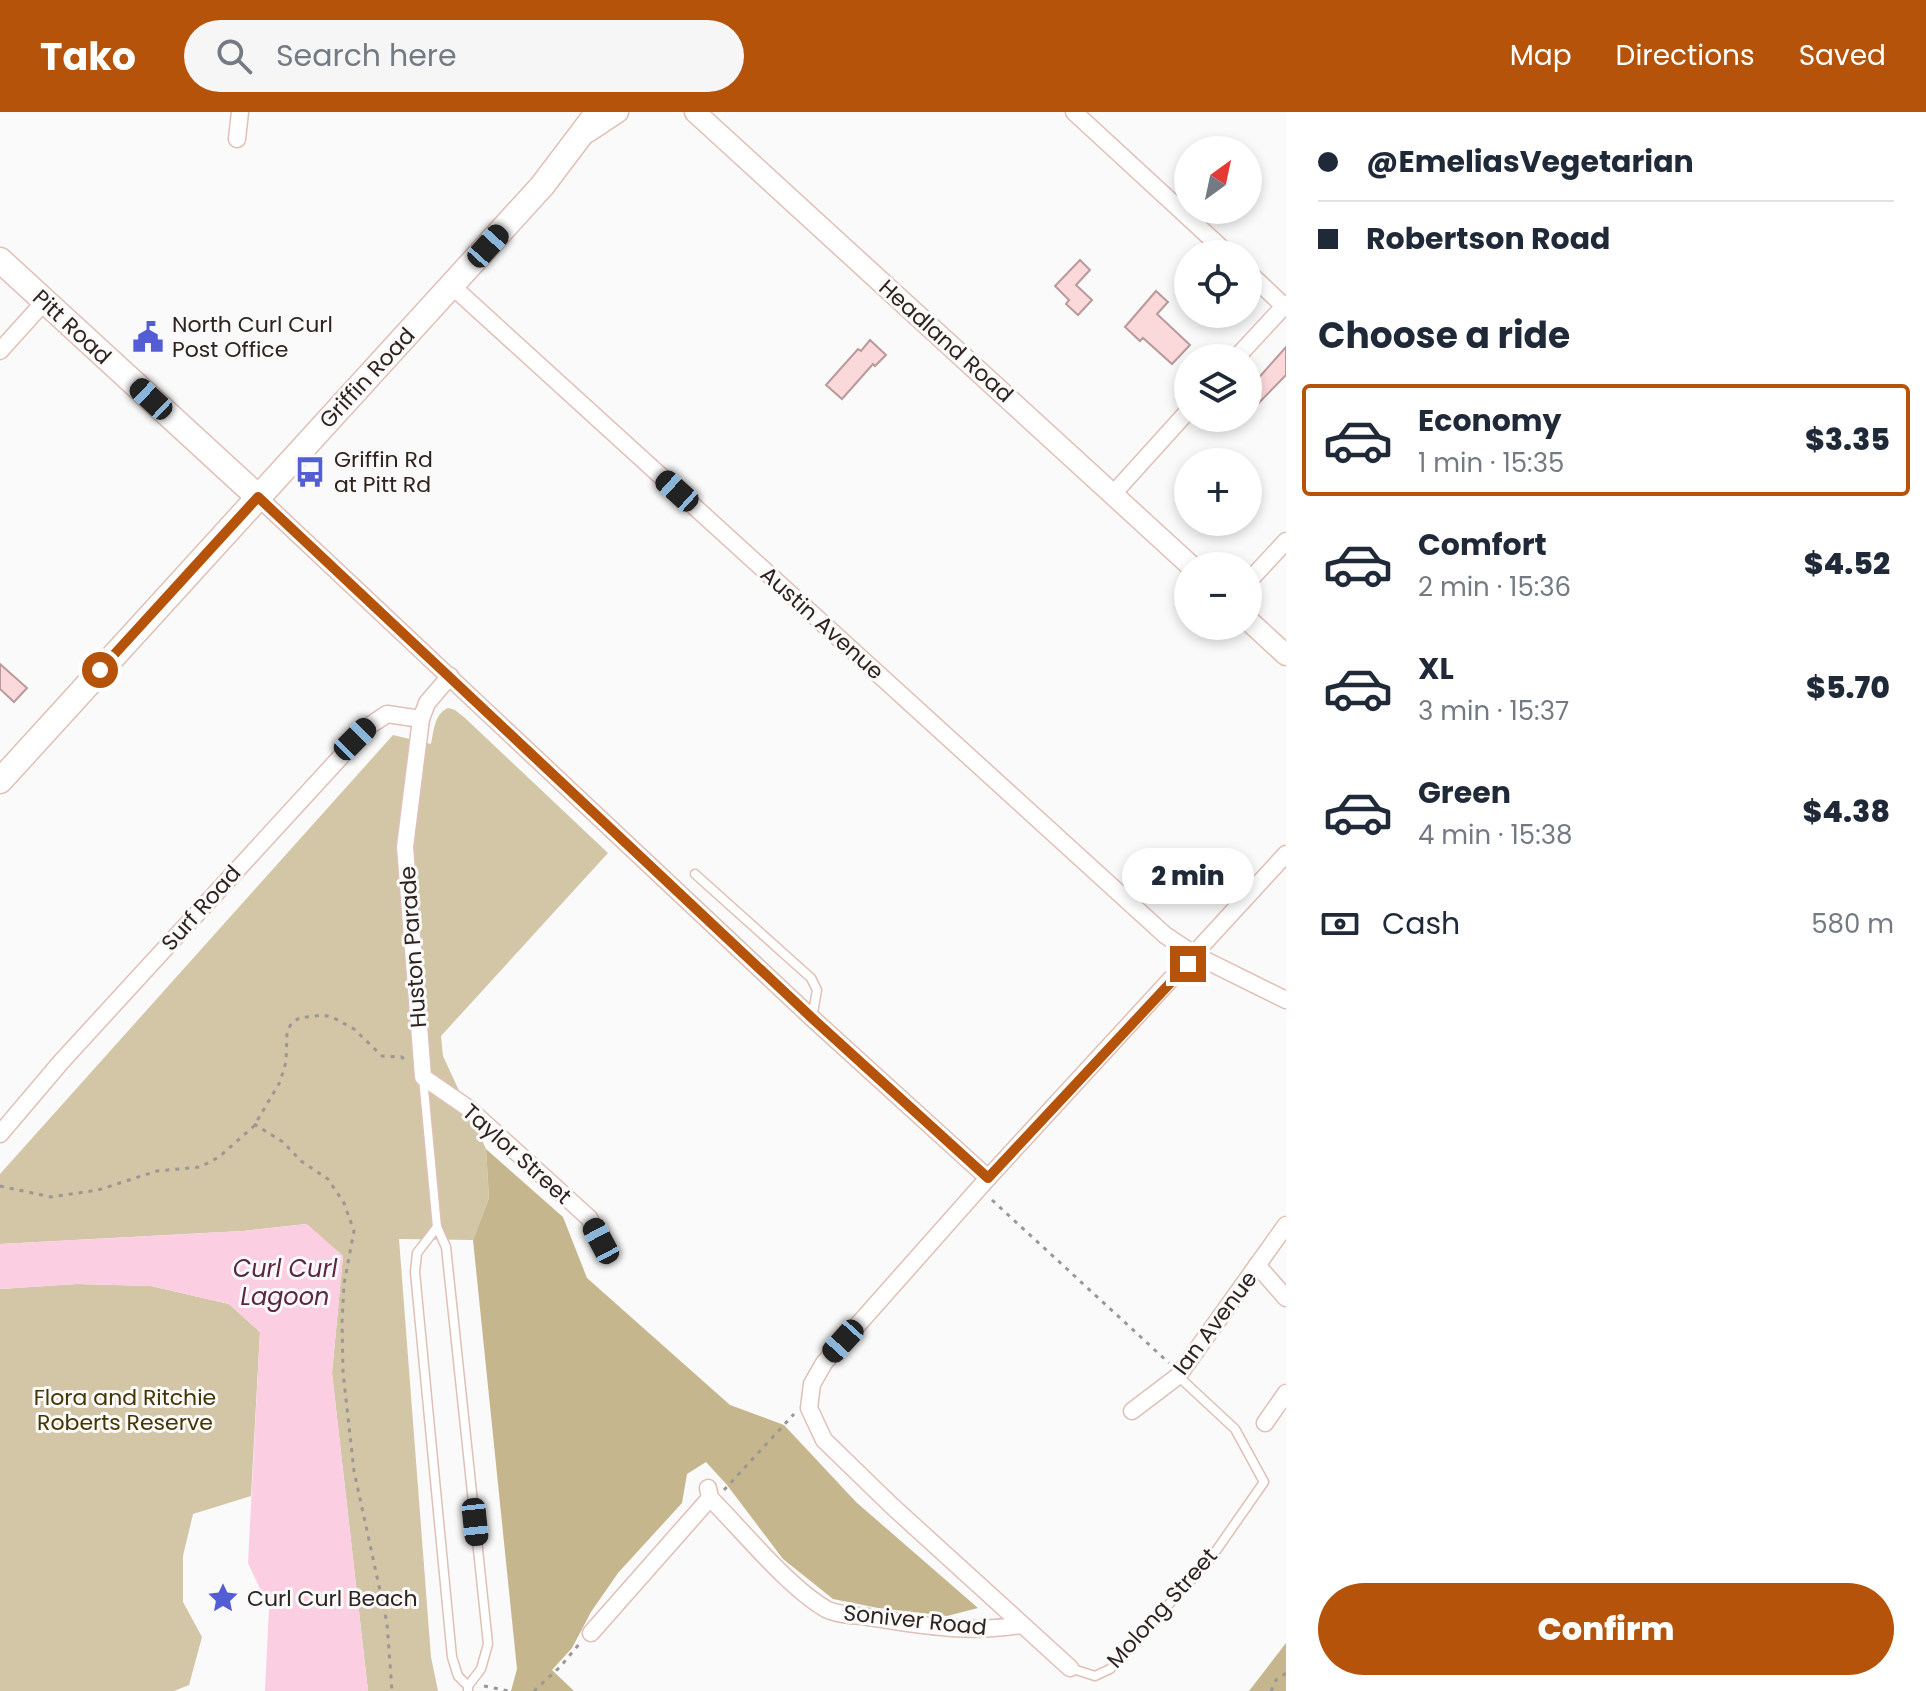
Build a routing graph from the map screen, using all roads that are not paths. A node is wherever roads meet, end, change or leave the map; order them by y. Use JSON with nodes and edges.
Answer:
{"nodes":[{"id":1,"x":240,"y":112,"type":"edge"},
{"id":2,"x":598,"y":112,"type":"edge"},
{"id":3,"x":618,"y":112,"type":"edge"},
{"id":4,"x":1074,"y":112,"type":"edge"},
{"id":5,"x":696,"y":114,"type":"edge"},
{"id":6,"x":580,"y":137,"type":"junction"},
{"id":7,"x":237,"y":139,"type":"dead end"},
{"id":8,"x":1213,"y":240,"type":"edge"},
{"id":9,"x":0,"y":260,"type":"edge"},
{"id":10,"x":1262,"y":284,"type":"edge"},
{"id":11,"x":452,"y":286,"type":"junction"},
{"id":12,"x":45,"y":301,"type":"junction"},
{"id":13,"x":1285,"y":305,"type":"edge"},
{"id":14,"x":1249,"y":344,"type":"edge"},
{"id":15,"x":0,"y":351,"type":"edge"},
{"id":16,"x":1174,"y":426,"type":"edge"},
{"id":17,"x":1113,"y":494,"type":"junction"},
{"id":18,"x":258,"y":497,"type":"junction"},
{"id":19,"x":1286,"y":541,"type":"edge"},
{"id":20,"x":1176,"y":552,"type":"edge"},
{"id":21,"x":1262,"y":567,"type":"edge"},
{"id":22,"x":1262,"y":633,"type":"edge"},
{"id":23,"x":1286,"y":655,"type":"edge"},
{"id":24,"x":450,"y":676,"type":"junction"},
{"id":25,"x":421,"y":719,"type":"junction"},
{"id":26,"x":0,"y":781,"type":"edge"},
{"id":27,"x":1286,"y":854,"type":"edge"},
{"id":28,"x":695,"y":874,"type":"dead end"},
{"id":29,"x":1195,"y":955,"type":"junction"},
{"id":30,"x":1286,"y":1000,"type":"edge"},
{"id":31,"x":812,"y":1018,"type":"junction"},
{"id":32,"x":423,"y":1077,"type":"junction"},
{"id":33,"x":0,"y":1134,"type":"edge"},
{"id":34,"x":984,"y":1183,"type":"junction"},
{"id":35,"x":1286,"y":1225,"type":"edge"},
{"id":36,"x":437,"y":1227,"type":"junction"},
{"id":37,"x":601,"y":1241,"type":"dead end"},
{"id":38,"x":1257,"y":1265,"type":"junction"},
{"id":39,"x":1286,"y":1298,"type":"edge"},
{"id":40,"x":1178,"y":1376,"type":"junction"},
{"id":41,"x":1286,"y":1393,"type":"edge"},
{"id":42,"x":1132,"y":1411,"type":"dead end"},
{"id":43,"x":1265,"y":1423,"type":"dead end"},
{"id":44,"x":1021,"y":1625,"type":"junction"},
{"id":45,"x":586,"y":1637,"type":"road end"},
{"id":46,"x":1070,"y":1668,"type":"joint"},
{"id":47,"x":468,"y":1688,"type":"edge"}],
"edges":[{"from":1,"to":7,"type":"street"},
{"from":2,"to":6,"type":"main road","name":"Griffin Road"},
{"from":3,"to":6,"type":"street"},
{"from":4,"to":8,"type":"street"},
{"from":5,"to":17,"type":"street","name":"Headland Road"},
{"from":6,"to":11,"type":"main road","name":"Griffin Road"},
{"from":9,"to":12,"type":"main road","name":"Pitt Road"},
{"from":10,"to":13,"type":"street"},
{"from":11,"to":18,"type":"main road","name":"Griffin Road"},
{"from":11,"to":29,"type":"street","name":"Austin Avenue"},
{"from":12,"to":15,"type":"street"},
{"from":12,"to":18,"type":"main road","name":"Pitt Road"},
{"from":13,"to":14,"type":"street"},
{"from":16,"to":17,"type":"street"},
{"from":17,"to":20,"type":"street","name":"Headland Road"},
{"from":18,"to":24,"type":"street","name":"Pitt Road"},
{"from":18,"to":26,"type":"main road","name":"Griffin Road"},
{"from":19,"to":21,"type":"street"},
{"from":22,"to":23,"type":"street"},
{"from":24,"to":25,"type":"street","name":"Huston Parade"},
{"from":24,"to":31,"type":"street","name":"Pitt Road"},
{"from":25,"to":32,"type":"street","name":"Huston Parade"},
{"from":25,"to":33,"type":"street","name":"Surf Road"},
{"from":27,"to":29,"type":"street"},
{"from":28,"to":31,"type":"lane"},
{"from":29,"to":30,"type":"street"},
{"from":29,"to":34,"type":"street"},
{"from":31,"to":34,"type":"street","name":"Pitt Road"},
{"from":32,"to":36,"type":"lane","name":"Huston Parade"},
{"from":32,"to":37,"type":"street","name":"Taylor Street"},
{"from":34,"to":44,"type":"street","name":"Molong Street"},
{"from":35,"to":38,"type":"street","name":"Ian Avenue"},
{"from":36,"to":47,"type":"lane","name":"Huston Parade"},
{"from":36,"to":47,"type":"lane"},
{"from":38,"to":39,"type":"street"},
{"from":38,"to":40,"type":"street","name":"Ian Avenue"},
{"from":40,"to":42,"type":"street","name":"Ian Avenue"},
{"from":40,"to":46,"type":"lane","name":"Molong Street"},
{"from":41,"to":43,"type":"street"},
{"from":44,"to":45,"type":"street","name":"Soniver Road"},
{"from":44,"to":46,"type":"street","name":"Molong Street"}]}
